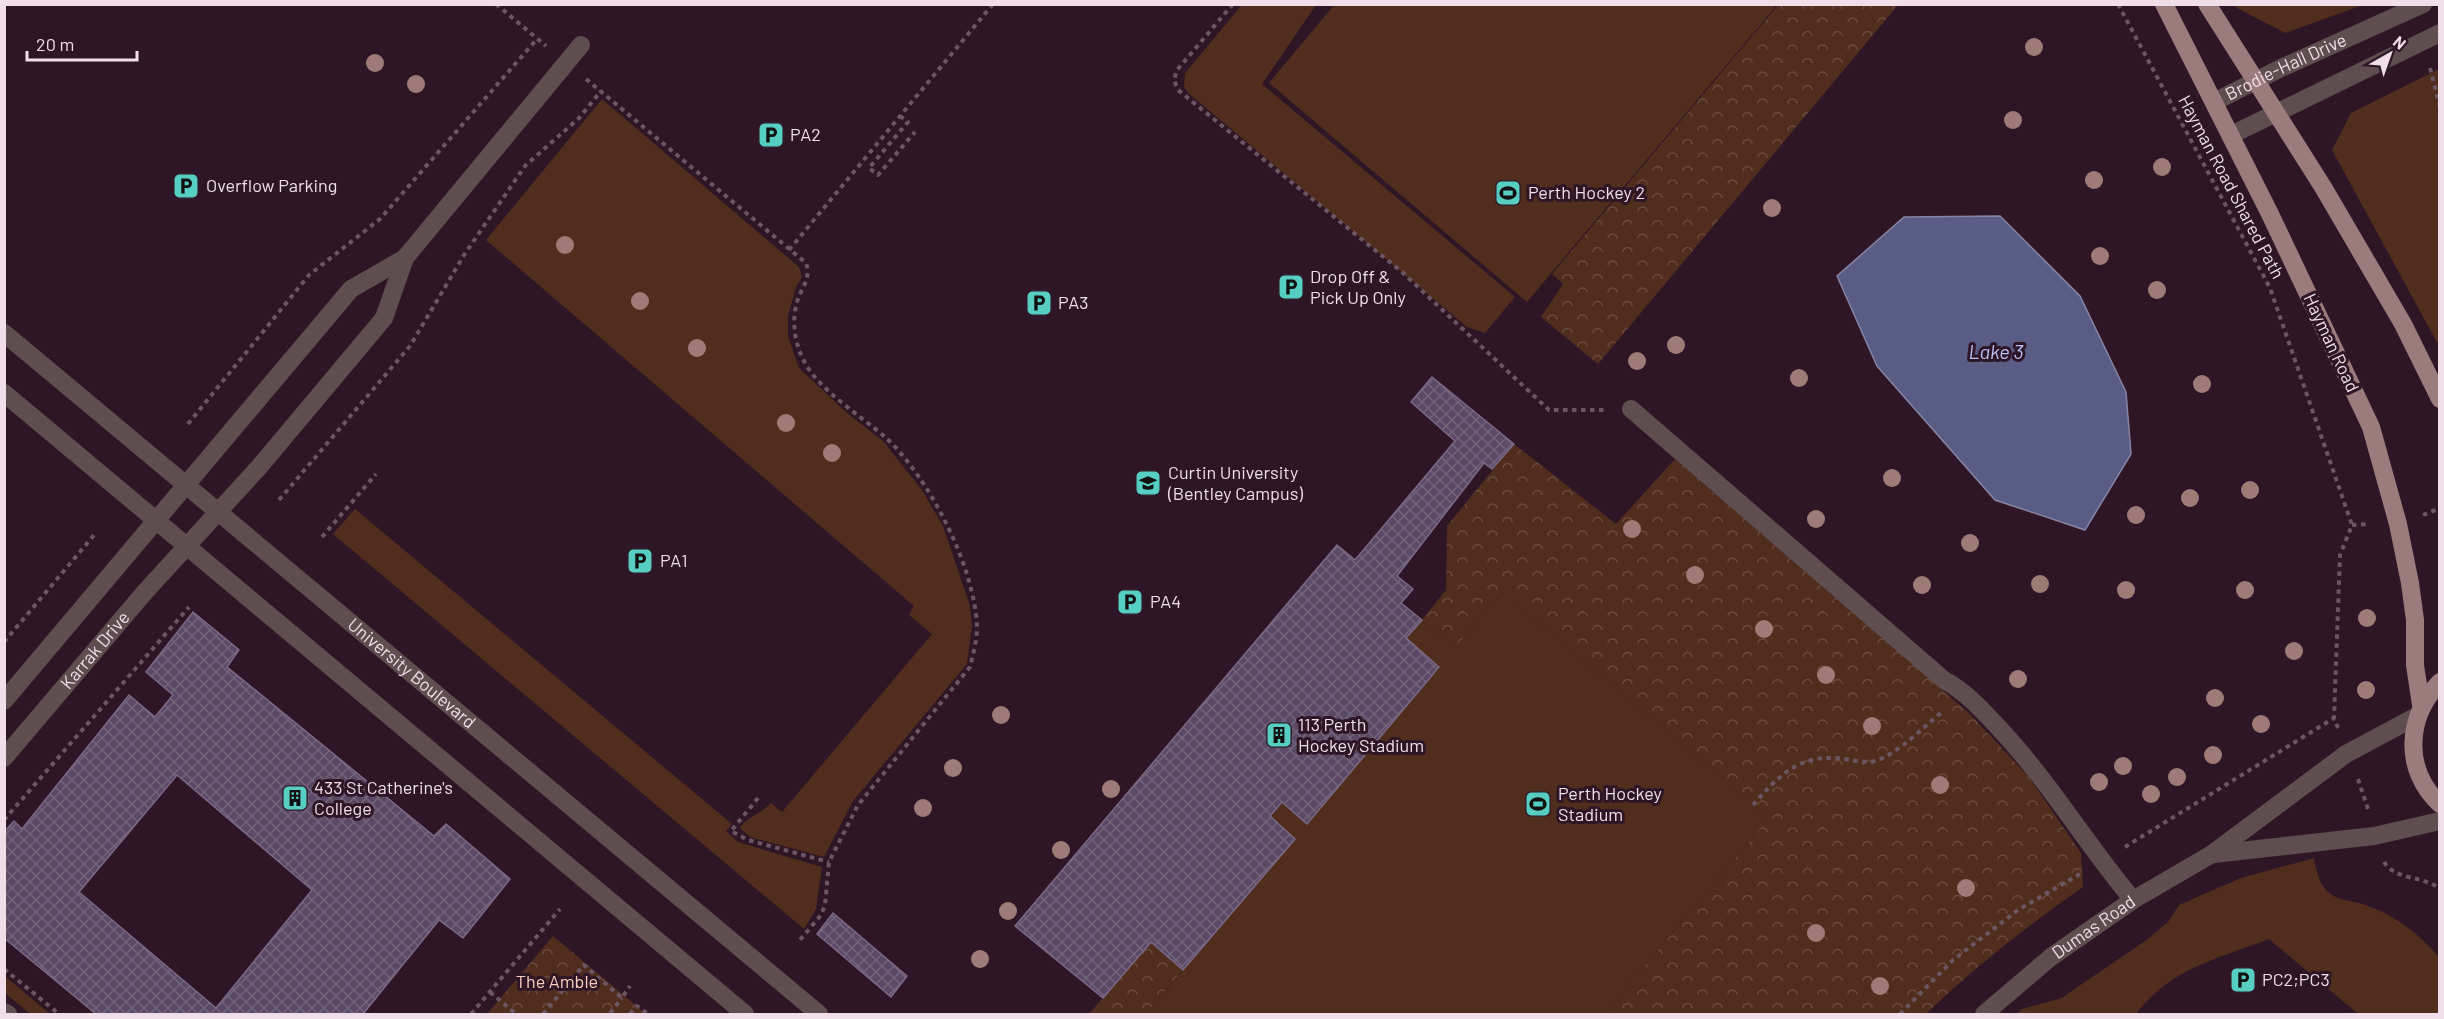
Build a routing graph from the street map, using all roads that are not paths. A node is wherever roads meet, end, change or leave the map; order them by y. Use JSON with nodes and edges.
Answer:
{"nodes":[{"id":1,"x":2164,"y":4,"type":"edge"},
{"id":2,"x":2207,"y":4,"type":"edge"},
{"id":3,"x":2423,"y":4,"type":"edge"},
{"id":4,"x":2439,"y":33,"type":"edge"},
{"id":5,"x":581,"y":45,"type":"dead end"},
{"id":6,"x":2256,"y":81,"type":"junction"},
{"id":7,"x":2214,"y":102,"type":"junction"},
{"id":8,"x":2276,"y":113,"type":"junction"},
{"id":9,"x":2231,"y":135,"type":"junction"},
{"id":10,"x":405,"y":258,"type":"junction"},
{"id":11,"x":4,"y":333,"type":"edge"},
{"id":12,"x":4,"y":393,"type":"edge"},
{"id":13,"x":2439,"y":399,"type":"edge"},
{"id":14,"x":1631,"y":409,"type":"road end"},
{"id":15,"x":186,"y":484,"type":"junction"},
{"id":16,"x":218,"y":512,"type":"junction"},
{"id":17,"x":157,"y":519,"type":"junction"},
{"id":18,"x":188,"y":545,"type":"junction"},
{"id":19,"x":2439,"y":682,"type":"edge"},
{"id":20,"x":4,"y":701,"type":"edge"},
{"id":21,"x":2419,"y":710,"type":"junction"},
{"id":22,"x":4,"y":758,"type":"edge"},
{"id":23,"x":2439,"y":804,"type":"edge"},
{"id":24,"x":2439,"y":821,"type":"edge"},
{"id":25,"x":2212,"y":854,"type":"junction"},
{"id":26,"x":2133,"y":900,"type":"junction"},
{"id":27,"x":746,"y":1014,"type":"edge"},
{"id":28,"x":819,"y":1014,"type":"edge"},
{"id":29,"x":1984,"y":1014,"type":"edge"}],
"edges":[{"from":1,"to":7,"type":"main road","name":"Hayman Road"},
{"from":2,"to":6,"type":"main road"},
{"from":3,"to":6,"type":"street","name":"Brodie-Hall Drive"},
{"from":4,"to":8,"type":"street","name":"Brodie-Hall Drive"},
{"from":5,"to":10,"type":"street"},
{"from":6,"to":7,"type":"street","name":"Brodie-Hall Drive"},
{"from":6,"to":8,"type":"main road"},
{"from":7,"to":9,"type":"main road","name":"Hayman Road"},
{"from":8,"to":9,"type":"street","name":"Brodie-Hall Drive"},
{"from":8,"to":13,"type":"main road"},
{"from":9,"to":21,"type":"main road","name":"Hayman Road"},
{"from":10,"to":15,"type":"street","name":"Karrak Drive"},
{"from":10,"to":16,"type":"street","name":"Karrak Drive"},
{"from":11,"to":15,"type":"street","name":"University Boulevard"},
{"from":12,"to":17,"type":"street"},
{"from":14,"to":26,"type":"street"},
{"from":15,"to":16,"type":"street","name":"University Boulevard"},
{"from":15,"to":17,"type":"street","name":"Karrak Drive"},
{"from":16,"to":18,"type":"street","name":"Karrak Drive"},
{"from":16,"to":28,"type":"street","name":"University Boulevard"},
{"from":17,"to":18,"type":"street"},
{"from":17,"to":20,"type":"street","name":"Karrak Drive"},
{"from":18,"to":22,"type":"street","name":"Karrak Drive"},
{"from":18,"to":27,"type":"street"},
{"from":19,"to":21,"type":"main road"},
{"from":21,"to":23,"type":"main road","name":"Hayman Road"},
{"from":21,"to":25,"type":"street","name":"Dumas Road"},
{"from":24,"to":25,"type":"street","name":"Dumas Road"},
{"from":25,"to":26,"type":"street","name":"Dumas Road"},
{"from":26,"to":29,"type":"street","name":"Dumas Road"}]}
